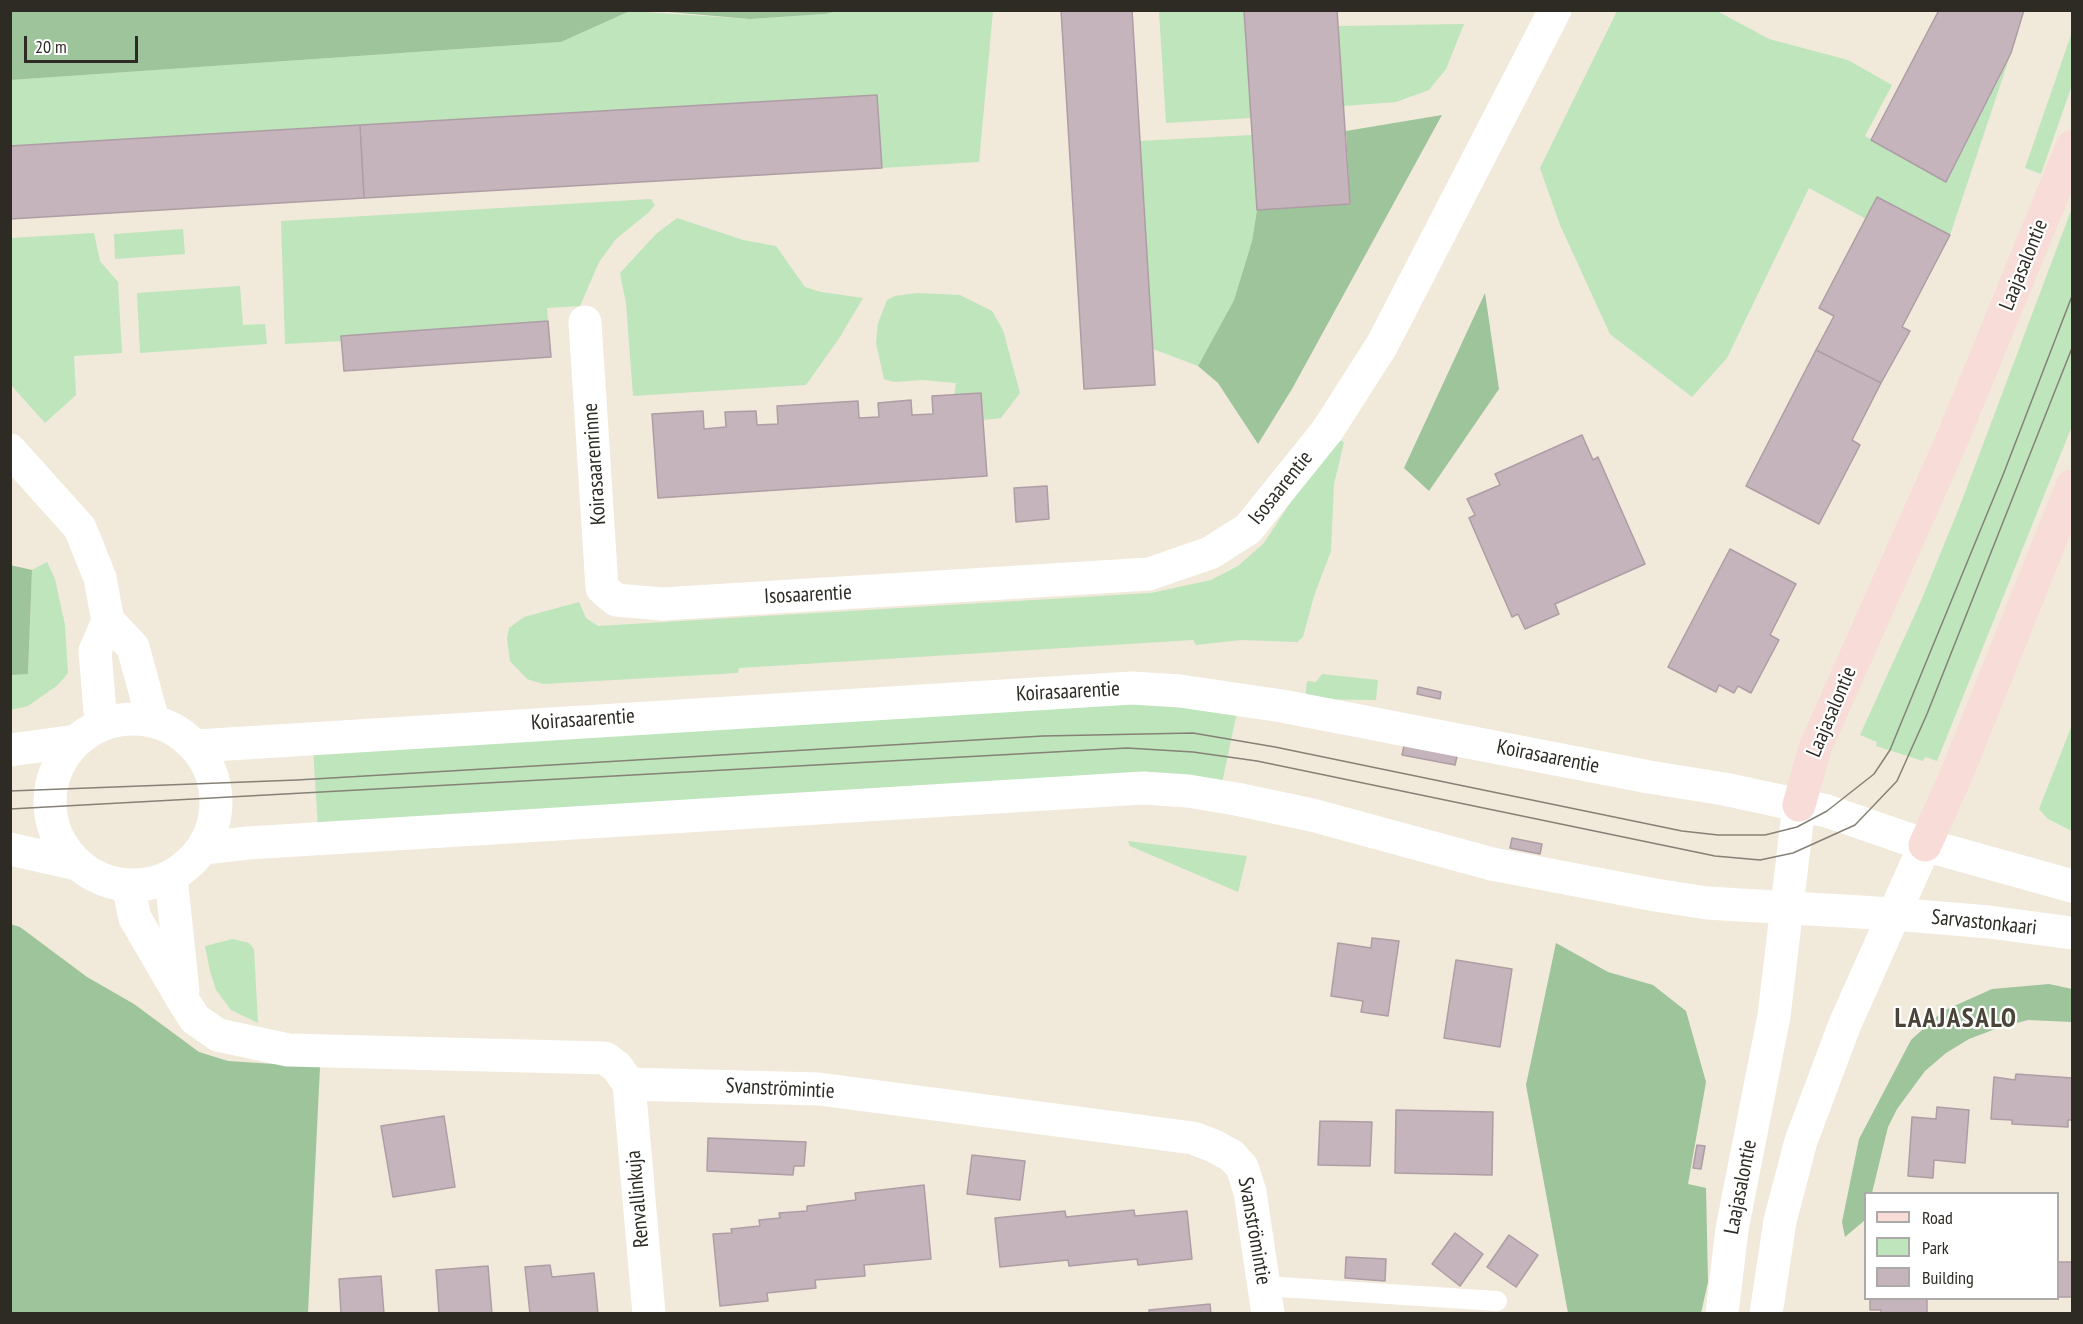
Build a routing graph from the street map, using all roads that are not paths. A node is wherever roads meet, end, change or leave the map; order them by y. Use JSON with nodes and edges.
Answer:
{"nodes":[{"id":1,"x":1554,"y":10,"type":"edge"},
{"id":2,"x":2073,"y":147,"type":"edge"},
{"id":3,"x":585,"y":322,"type":"dead end"},
{"id":4,"x":10,"y":450,"type":"edge"},
{"id":5,"x":2073,"y":486,"type":"edge"},
{"id":6,"x":616,"y":600,"type":"joint"},
{"id":7,"x":108,"y":621,"type":"junction"},
{"id":8,"x":153,"y":721,"type":"junction"},
{"id":9,"x":88,"y":732,"type":"junction"},
{"id":10,"x":196,"y":746,"type":"junction"},
{"id":11,"x":10,"y":750,"type":"edge"},
{"id":12,"x":1800,"y":804,"type":"junction"},
{"id":13,"x":1925,"y":845,"type":"junction"},
{"id":14,"x":204,"y":848,"type":"junction"},
{"id":15,"x":10,"y":849,"type":"edge"},
{"id":16,"x":76,"y":864,"type":"junction"},
{"id":17,"x":171,"y":877,"type":"junction"},
{"id":18,"x":128,"y":886,"type":"junction"},
{"id":19,"x":2073,"y":886,"type":"edge"},
{"id":20,"x":1787,"y":906,"type":"junction"},
{"id":21,"x":1894,"y":914,"type":"junction"},
{"id":22,"x":2073,"y":933,"type":"edge"},
{"id":23,"x":184,"y":1002,"type":"junction"},
{"id":24,"x":629,"y":1084,"type":"junction"},
{"id":25,"x":1266,"y":1300,"type":"edge"},
{"id":26,"x":1497,"y":1301,"type":"dead end"},
{"id":27,"x":649,"y":1314,"type":"edge"},
{"id":28,"x":1722,"y":1314,"type":"edge"},
{"id":29,"x":1766,"y":1314,"type":"edge"}],
"edges":[{"from":1,"to":6,"type":"main road","name":"Isosaarentie"},
{"from":2,"to":12,"type":"main road","name":"Laajasalontie"},
{"from":3,"to":6,"type":"main road","name":"Koirasaarenrinne"},
{"from":4,"to":7,"type":"main road"},
{"from":5,"to":13,"type":"main road"},
{"from":7,"to":8,"type":"main road"},
{"from":7,"to":9,"type":"main road"},
{"from":8,"to":9,"type":"main road"},
{"from":8,"to":10,"type":"main road"},
{"from":9,"to":11,"type":"main road"},
{"from":9,"to":16,"type":"main road"},
{"from":10,"to":12,"type":"main road","name":"Koirasaarentie"},
{"from":10,"to":14,"type":"main road"},
{"from":12,"to":13,"type":"main road","name":"Koirasaarentie"},
{"from":12,"to":20,"type":"main road","name":"Laajasalontie"},
{"from":13,"to":19,"type":"main road"},
{"from":13,"to":21,"type":"main road"},
{"from":14,"to":17,"type":"main road"},
{"from":14,"to":20,"type":"main road"},
{"from":15,"to":16,"type":"main road"},
{"from":16,"to":18,"type":"main road"},
{"from":17,"to":18,"type":"main road"},
{"from":17,"to":23,"type":"main road"},
{"from":18,"to":23,"type":"main road"},
{"from":20,"to":21,"type":"main road"},
{"from":20,"to":28,"type":"main road","name":"Laajasalontie"},
{"from":21,"to":22,"type":"main road","name":"Sarvastonkaari"},
{"from":21,"to":29,"type":"main road"},
{"from":23,"to":24,"type":"main road"},
{"from":24,"to":25,"type":"main road","name":"Svanströmintie"},
{"from":24,"to":27,"type":"main road","name":"Renvallinkuja"},
{"from":25,"to":26,"type":"lane"}]}
